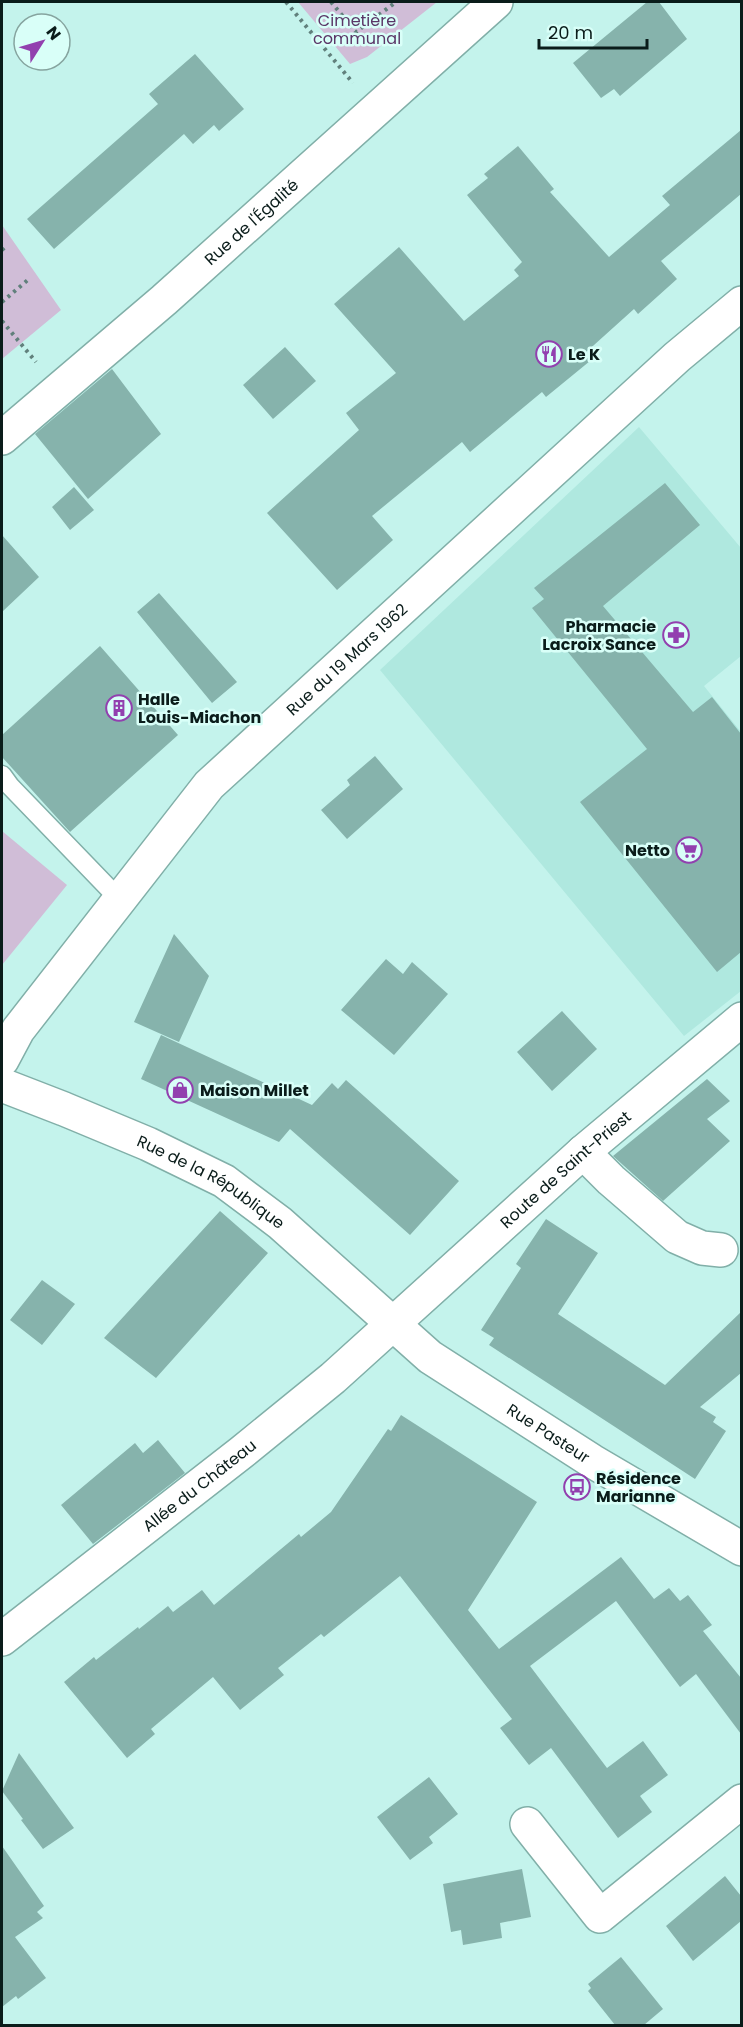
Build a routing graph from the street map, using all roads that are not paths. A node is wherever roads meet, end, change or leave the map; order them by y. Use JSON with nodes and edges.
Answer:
{"nodes":[{"id":1,"x":496,"y":2,"type":"edge"},
{"id":2,"x":741,"y":303,"type":"edge"},
{"id":3,"x":2,"y":438,"type":"edge"},
{"id":4,"x":2,"y":775,"type":"edge"},
{"id":5,"x":120,"y":900,"type":"junction"},
{"id":6,"x":741,"y":1019,"type":"edge"},
{"id":7,"x":2,"y":1060,"type":"edge"},
{"id":8,"x":2,"y":1084,"type":"edge"},
{"id":9,"x":584,"y":1152,"type":"junction"},
{"id":10,"x":721,"y":1250,"type":"dead end"},
{"id":11,"x":393,"y":1325,"type":"junction"},
{"id":12,"x":741,"y":1549,"type":"edge"},
{"id":13,"x":2,"y":1639,"type":"edge"},
{"id":14,"x":741,"y":1801,"type":"edge"},
{"id":15,"x":527,"y":1824,"type":"dead end"}],
"edges":[{"from":1,"to":3,"type":"street","name":"Rue de l'Égalité"},
{"from":2,"to":5,"type":"street","name":"Rue du 19 Mars 1962"},
{"from":4,"to":5,"type":"lane"},
{"from":5,"to":7,"type":"street","name":"Rue du 19 Mars 1962"},
{"from":6,"to":9,"type":"street","name":"Route de Saint-Priest"},
{"from":8,"to":11,"type":"street","name":"Rue de la République"},
{"from":9,"to":10,"type":"street"},
{"from":9,"to":11,"type":"street","name":"Route de Saint-Priest"},
{"from":11,"to":12,"type":"street","name":"Rue Pasteur"},
{"from":11,"to":13,"type":"street","name":"Allée du Château"},
{"from":14,"to":15,"type":"street"}]}
